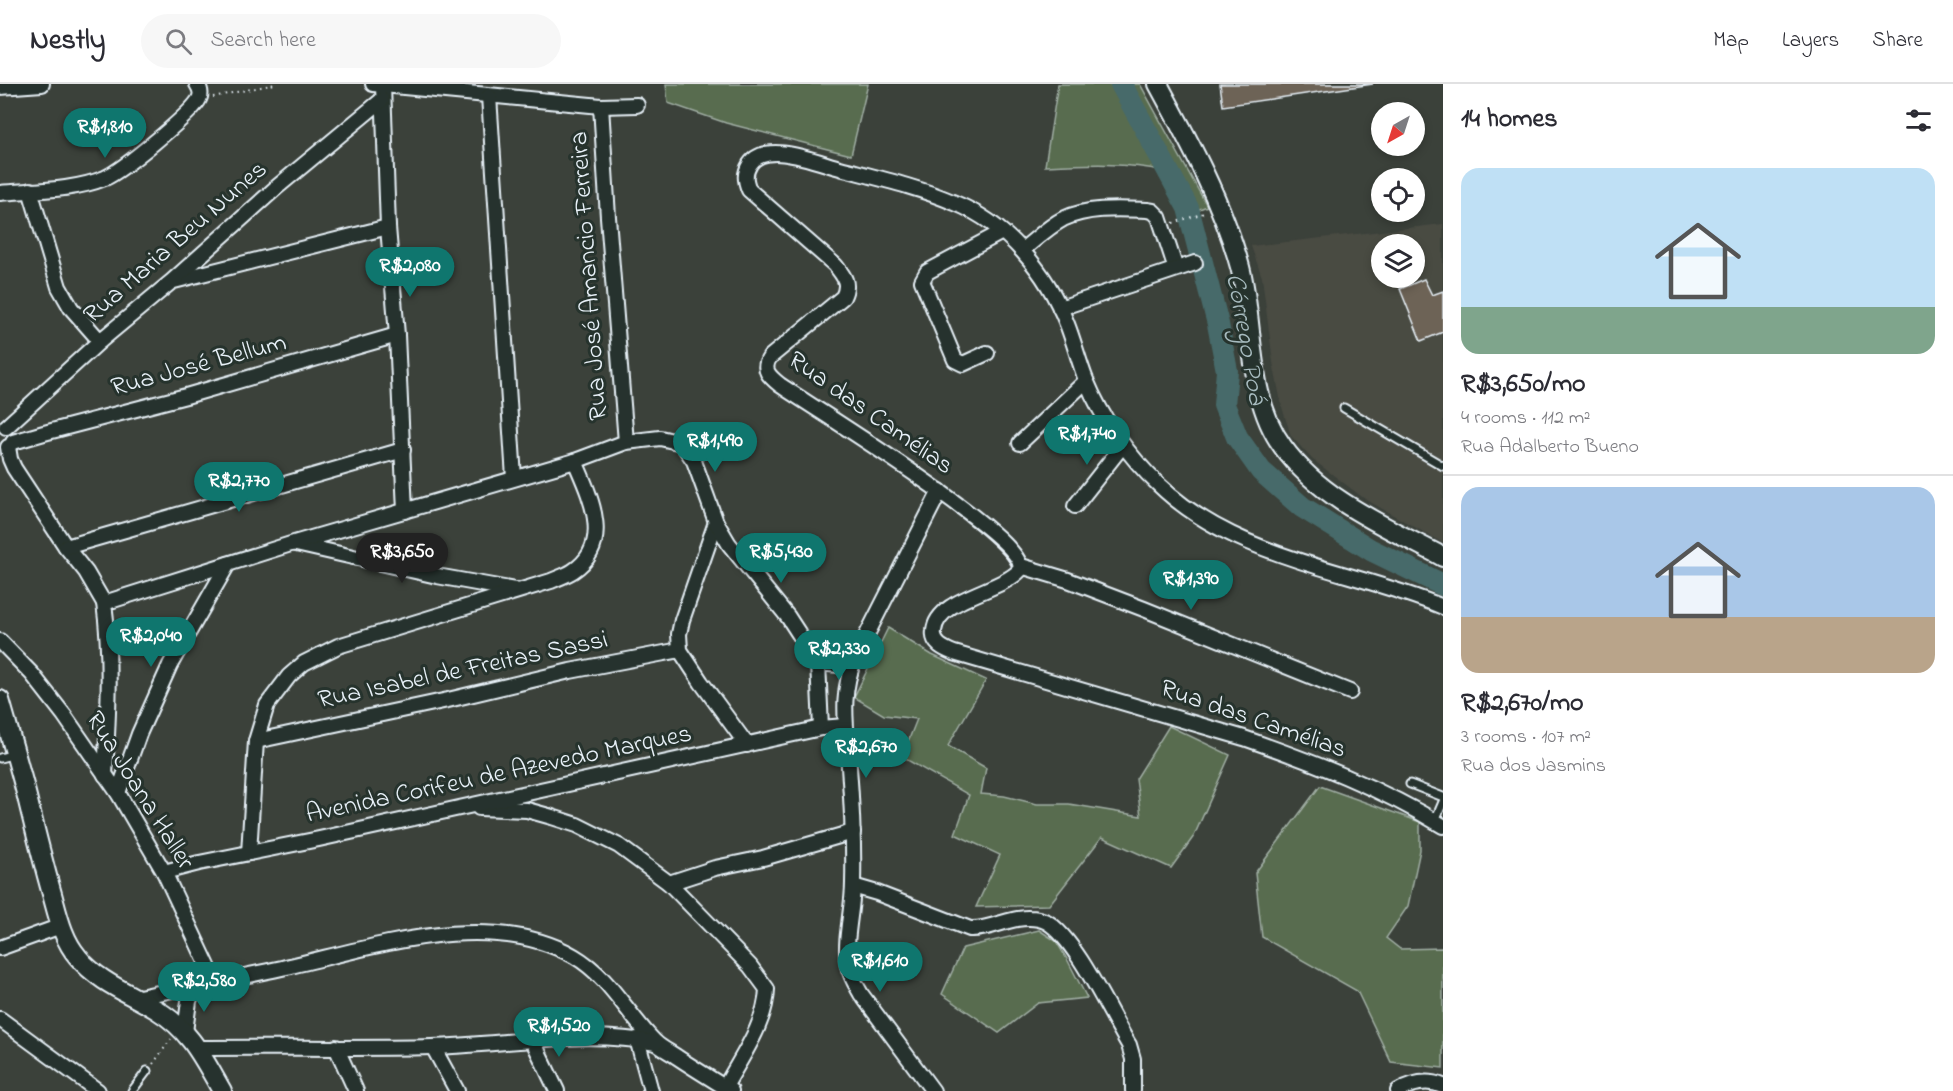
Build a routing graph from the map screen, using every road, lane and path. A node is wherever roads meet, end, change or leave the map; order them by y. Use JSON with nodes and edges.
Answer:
{"nodes":[{"id":1,"x":42,"y":84,"type":"edge"},
{"id":2,"x":197,"y":84,"type":"edge"},
{"id":3,"x":275,"y":84,"type":"edge"},
{"id":4,"x":378,"y":84,"type":"edge"},
{"id":5,"x":1158,"y":84,"type":"edge"},
{"id":6,"x":0,"y":87,"type":"edge"},
{"id":7,"x":489,"y":96,"type":"junction"},
{"id":8,"x":199,"y":100,"type":"junction"},
{"id":9,"x":382,"y":100,"type":"junction"},
{"id":10,"x":637,"y":105,"type":"dead end"},
{"id":11,"x":601,"y":106,"type":"junction"},
{"id":12,"x":30,"y":190,"type":"junction"},
{"id":13,"x":0,"y":192,"type":"edge"},
{"id":14,"x":1212,"y":210,"type":"dead end"},
{"id":15,"x":1184,"y":219,"type":"dead end"},
{"id":16,"x":388,"y":227,"type":"junction"},
{"id":17,"x":1002,"y":232,"type":"junction"},
{"id":18,"x":1022,"y":250,"type":"junction"},
{"id":19,"x":1195,"y":263,"type":"dead end"},
{"id":20,"x":1176,"y":269,"type":"junction"},
{"id":21,"x":171,"y":282,"type":"junction"},
{"id":22,"x":1060,"y":308,"type":"junction"},
{"id":23,"x":398,"y":335,"type":"junction"},
{"id":24,"x":100,"y":341,"type":"junction"},
{"id":25,"x":987,"y":353,"type":"dead end"},
{"id":26,"x":1086,"y":381,"type":"junction"},
{"id":27,"x":1344,"y":408,"type":"dead end"},
{"id":28,"x":3,"y":427,"type":"edge"},
{"id":29,"x":626,"y":442,"type":"junction"},
{"id":30,"x":1020,"y":443,"type":"dead end"},
{"id":31,"x":7,"y":445,"type":"edge"},
{"id":32,"x":1123,"y":445,"type":"junction"},
{"id":33,"x":403,"y":450,"type":"junction"},
{"id":34,"x":575,"y":461,"type":"junction"},
{"id":35,"x":1443,"y":466,"type":"edge"},
{"id":36,"x":514,"y":478,"type":"junction"},
{"id":37,"x":940,"y":491,"type":"junction"},
{"id":38,"x":1075,"y":506,"type":"dead end"},
{"id":39,"x":405,"y":511,"type":"junction"},
{"id":40,"x":716,"y":522,"type":"junction"},
{"id":41,"x":294,"y":543,"type":"junction"},
{"id":42,"x":66,"y":547,"type":"junction"},
{"id":43,"x":1443,"y":557,"type":"edge"},
{"id":44,"x":228,"y":564,"type":"junction"},
{"id":45,"x":1021,"y":566,"type":"junction"},
{"id":46,"x":517,"y":591,"type":"junction"},
{"id":47,"x":104,"y":603,"type":"junction"},
{"id":48,"x":1443,"y":607,"type":"edge"},
{"id":49,"x":0,"y":641,"type":"edge"},
{"id":50,"x":680,"y":650,"type":"junction"},
{"id":51,"x":855,"y":658,"type":"junction"},
{"id":52,"x":818,"y":663,"type":"junction"},
{"id":53,"x":1350,"y":692,"type":"dead end"},
{"id":54,"x":0,"y":700,"type":"edge"},
{"id":55,"x":845,"y":726,"type":"junction"},
{"id":56,"x":821,"y":729,"type":"junction"},
{"id":57,"x":256,"y":741,"type":"junction"},
{"id":58,"x":747,"y":745,"type":"junction"},
{"id":59,"x":8,"y":756,"type":"edge"},
{"id":60,"x":105,"y":775,"type":"junction"},
{"id":61,"x":1410,"y":784,"type":"dead end"},
{"id":62,"x":118,"y":793,"type":"junction"},
{"id":63,"x":1443,"y":797,"type":"edge"},
{"id":64,"x":1443,"y":802,"type":"edge"},
{"id":65,"x":462,"y":807,"type":"junction"},
{"id":66,"x":1441,"y":820,"type":"edge"},
{"id":67,"x":853,"y":832,"type":"junction"},
{"id":68,"x":249,"y":853,"type":"junction"},
{"id":69,"x":164,"y":872,"type":"junction"},
{"id":70,"x":669,"y":883,"type":"junction"},
{"id":71,"x":853,"y":886,"type":"junction"},
{"id":72,"x":61,"y":926,"type":"junction"},
{"id":73,"x":0,"y":948,"type":"edge"},
{"id":74,"x":215,"y":981,"type":"junction"},
{"id":75,"x":195,"y":987,"type":"junction"},
{"id":76,"x":167,"y":991,"type":"junction"},
{"id":77,"x":135,"y":998,"type":"junction"},
{"id":78,"x":153,"y":1008,"type":"junction"},
{"id":79,"x":0,"y":1018,"type":"edge"},
{"id":80,"x":182,"y":1030,"type":"junction"},
{"id":81,"x":532,"y":1039,"type":"junction"},
{"id":82,"x":637,"y":1039,"type":"junction"},
{"id":83,"x":656,"y":1043,"type":"junction"},
{"id":84,"x":336,"y":1047,"type":"junction"},
{"id":85,"x":433,"y":1047,"type":"junction"},
{"id":86,"x":198,"y":1048,"type":"junction"},
{"id":87,"x":147,"y":1071,"type":"joint"},
{"id":88,"x":1443,"y":1086,"type":"edge"},
{"id":89,"x":728,"y":1089,"type":"edge"},
{"id":90,"x":98,"y":1091,"type":"edge"},
{"id":91,"x":132,"y":1091,"type":"edge"},
{"id":92,"x":222,"y":1091,"type":"edge"},
{"id":93,"x":356,"y":1091,"type":"edge"},
{"id":94,"x":457,"y":1091,"type":"edge"},
{"id":95,"x":557,"y":1091,"type":"edge"},
{"id":96,"x":651,"y":1091,"type":"edge"},
{"id":97,"x":933,"y":1091,"type":"edge"},
{"id":98,"x":1133,"y":1091,"type":"edge"},
{"id":99,"x":1398,"y":1091,"type":"edge"}],
"edges":[{"from":1,"to":6,"type":"street"},
{"from":2,"to":8,"type":"street"},
{"from":3,"to":8,"type":"path"},
{"from":4,"to":7,"type":"street"},
{"from":4,"to":9,"type":"street"},
{"from":5,"to":43,"type":"street"},
{"from":7,"to":11,"type":"street"},
{"from":7,"to":36,"type":"street"},
{"from":8,"to":12,"type":"street"},
{"from":9,"to":16,"type":"street"},
{"from":9,"to":21,"type":"street","name":"Rua Maria Beu Nunes"},
{"from":10,"to":11,"type":"street"},
{"from":11,"to":29,"type":"street","name":"Rua José Amancio Ferreira"},
{"from":12,"to":13,"type":"street"},
{"from":12,"to":24,"type":"street"},
{"from":14,"to":15,"type":"path"},
{"from":16,"to":21,"type":"street"},
{"from":16,"to":23,"type":"street"},
{"from":17,"to":18,"type":"street","name":"Rua das Camélias"},
{"from":17,"to":25,"type":"street"},
{"from":17,"to":37,"type":"street","name":"Rua das Camélias"},
{"from":18,"to":20,"type":"street"},
{"from":18,"to":22,"type":"street","name":"Rua das Camélias"},
{"from":19,"to":20,"type":"street"},
{"from":20,"to":22,"type":"street"},
{"from":21,"to":24,"type":"street","name":"Rua Maria Beu Nunes"},
{"from":22,"to":26,"type":"street","name":"Rua das Camélias"},
{"from":23,"to":31,"type":"street","name":"Rua José Bellum"},
{"from":23,"to":33,"type":"street"},
{"from":24,"to":28,"type":"street","name":"Rua Maria Beu Nunes"},
{"from":26,"to":30,"type":"street"},
{"from":26,"to":32,"type":"street","name":"Rua das Camélias"},
{"from":27,"to":35,"type":"lane"},
{"from":28,"to":31,"type":"street"},
{"from":29,"to":34,"type":"street"},
{"from":29,"to":40,"type":"street"},
{"from":31,"to":42,"type":"street"},
{"from":32,"to":38,"type":"street"},
{"from":32,"to":48,"type":"street","name":"Rua das Camélias"},
{"from":33,"to":39,"type":"street"},
{"from":33,"to":42,"type":"street"},
{"from":34,"to":36,"type":"street"},
{"from":34,"to":46,"type":"street"},
{"from":36,"to":39,"type":"street"},
{"from":37,"to":45,"type":"street","name":"Rua das Camélias"},
{"from":37,"to":51,"type":"street"},
{"from":39,"to":41,"type":"street"},
{"from":40,"to":50,"type":"street"},
{"from":40,"to":52,"type":"street"},
{"from":41,"to":44,"type":"street"},
{"from":41,"to":46,"type":"street"},
{"from":42,"to":47,"type":"street"},
{"from":44,"to":47,"type":"street"},
{"from":44,"to":62,"type":"street"},
{"from":45,"to":53,"type":"street"},
{"from":45,"to":66,"type":"street","name":"Rua das Camélias"},
{"from":46,"to":57,"type":"street"},
{"from":47,"to":60,"type":"street"},
{"from":49,"to":60,"type":"street","name":"Rua Joana Haller"},
{"from":50,"to":57,"type":"street","name":"Rua Isabel de Freitas Sassi"},
{"from":50,"to":58,"type":"street"},
{"from":51,"to":52,"type":"street"},
{"from":51,"to":55,"type":"street"},
{"from":52,"to":56,"type":"street"},
{"from":54,"to":59,"type":"street"},
{"from":55,"to":56,"type":"street","name":"Avenida Corifeu de Azevedo Marques"},
{"from":55,"to":67,"type":"street"},
{"from":56,"to":58,"type":"street","name":"Avenida Corifeu de Azevedo Marques"},
{"from":57,"to":68,"type":"street"},
{"from":58,"to":65,"type":"street","name":"Avenida Corifeu de Azevedo Marques"},
{"from":59,"to":72,"type":"street"},
{"from":60,"to":62,"type":"street","name":"Rua Joana Haller"},
{"from":61,"to":63,"type":"lane"},
{"from":62,"to":69,"type":"street","name":"Rua Joana Haller"},
{"from":64,"to":66,"type":"lane"},
{"from":65,"to":68,"type":"street","name":"Avenida Corifeu de Azevedo Marques"},
{"from":65,"to":70,"type":"street"},
{"from":67,"to":70,"type":"street"},
{"from":67,"to":71,"type":"street"},
{"from":68,"to":69,"type":"street","name":"Avenida Corifeu de Azevedo Marques"},
{"from":69,"to":74,"type":"street","name":"Rua Joana Haller"},
{"from":70,"to":89,"type":"street"},
{"from":71,"to":97,"type":"street"},
{"from":71,"to":98,"type":"street"},
{"from":72,"to":73,"type":"street"},
{"from":72,"to":77,"type":"street"},
{"from":74,"to":75,"type":"street"},
{"from":74,"to":83,"type":"street"},
{"from":75,"to":76,"type":"street"},
{"from":75,"to":80,"type":"street"},
{"from":76,"to":77,"type":"street"},
{"from":76,"to":78,"type":"street"},
{"from":77,"to":78,"type":"street"},
{"from":78,"to":80,"type":"street"},
{"from":79,"to":90,"type":"street"},
{"from":80,"to":86,"type":"street"},
{"from":80,"to":87,"type":"path"},
{"from":81,"to":82,"type":"street"},
{"from":81,"to":85,"type":"street"},
{"from":81,"to":95,"type":"street"},
{"from":82,"to":83,"type":"street"},
{"from":82,"to":96,"type":"street"},
{"from":83,"to":89,"type":"street"},
{"from":84,"to":85,"type":"street"},
{"from":84,"to":86,"type":"street"},
{"from":84,"to":93,"type":"street"},
{"from":85,"to":94,"type":"street"},
{"from":86,"to":92,"type":"street"},
{"from":87,"to":91,"type":"lane"},
{"from":88,"to":99,"type":"street"}]}
